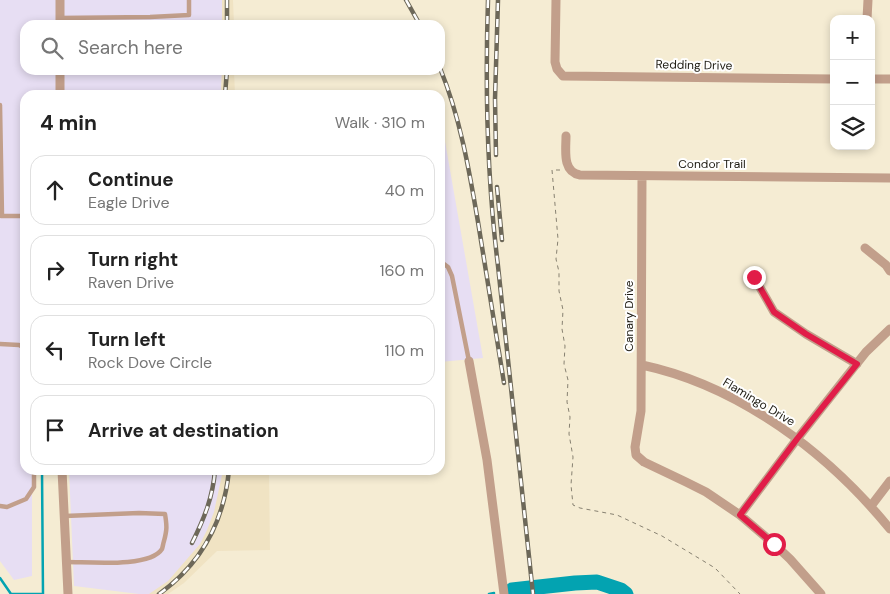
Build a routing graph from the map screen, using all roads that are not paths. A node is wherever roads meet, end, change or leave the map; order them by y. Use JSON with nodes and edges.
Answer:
{"nodes":[{"id":1,"x":60,"y":0,"type":"edge"},
{"id":2,"x":189,"y":0,"type":"edge"},
{"id":3,"x":556,"y":0,"type":"edge"},
{"id":4,"x":868,"y":0,"type":"edge"},
{"id":5,"x":867,"y":15,"type":"edge"},
{"id":6,"x":60,"y":20,"type":"edge"},
{"id":7,"x":82,"y":20,"type":"edge"},
{"id":8,"x":60,"y":75,"type":"edge"},
{"id":9,"x":830,"y":79,"type":"edge"},
{"id":10,"x":875,"y":79,"type":"edge"},
{"id":11,"x":890,"y":79,"type":"edge"},
{"id":12,"x":60,"y":90,"type":"edge"},
{"id":13,"x":0,"y":105,"type":"edge"},
{"id":14,"x":566,"y":136,"type":"dead end"},
{"id":15,"x":642,"y":176,"type":"junction"},
{"id":16,"x":890,"y":178,"type":"edge"},
{"id":17,"x":1,"y":216,"type":"edge"},
{"id":18,"x":20,"y":216,"type":"edge"},
{"id":19,"x":865,"y":248,"type":"dead end"},
{"id":20,"x":445,"y":265,"type":"edge"},
{"id":21,"x":890,"y":271,"type":"edge"},
{"id":22,"x":754,"y":277,"type":"dead end"},
{"id":23,"x":890,"y":329,"type":"edge"},
{"id":24,"x":0,"y":344,"type":"edge"},
{"id":25,"x":20,"y":346,"type":"edge"},
{"id":26,"x":468,"y":361,"type":"joint"},
{"id":27,"x":642,"y":364,"type":"junction"},
{"id":28,"x":857,"y":364,"type":"junction"},
{"id":29,"x":797,"y":439,"type":"junction"},
{"id":30,"x":34,"y":475,"type":"edge"},
{"id":31,"x":62,"y":475,"type":"edge"},
{"id":32,"x":890,"y":481,"type":"edge"},
{"id":33,"x":0,"y":506,"type":"edge"},
{"id":34,"x":871,"y":506,"type":"junction"},
{"id":35,"x":740,"y":515,"type":"junction"},
{"id":36,"x":65,"y":516,"type":"junction"},
{"id":37,"x":890,"y":530,"type":"edge"},
{"id":38,"x":67,"y":562,"type":"junction"},
{"id":39,"x":68,"y":594,"type":"edge"},
{"id":40,"x":504,"y":594,"type":"edge"},
{"id":41,"x":821,"y":594,"type":"edge"}],
"edges":[{"from":1,"to":6,"type":"street"},
{"from":2,"to":7,"type":"lane"},
{"from":3,"to":9,"type":"street","name":"Redding Drive"},
{"from":4,"to":5,"type":"street"},
{"from":8,"to":12,"type":"street"},
{"from":10,"to":11,"type":"street"},
{"from":13,"to":17,"type":"lane"},
{"from":14,"to":15,"type":"street","name":"Condor Trail"},
{"from":15,"to":16,"type":"street","name":"Condor Trail"},
{"from":15,"to":27,"type":"street","name":"Canary Drive"},
{"from":17,"to":18,"type":"lane"},
{"from":19,"to":21,"type":"street"},
{"from":20,"to":26,"type":"lane"},
{"from":22,"to":28,"type":"street"},
{"from":23,"to":28,"type":"street"},
{"from":24,"to":25,"type":"lane"},
{"from":26,"to":40,"type":"street"},
{"from":27,"to":29,"type":"street","name":"Flamingo Drive"},
{"from":27,"to":35,"type":"street","name":"Canary Drive"},
{"from":28,"to":29,"type":"street"},
{"from":29,"to":34,"type":"street","name":"Flamingo Drive"},
{"from":29,"to":35,"type":"street"},
{"from":30,"to":33,"type":"lane"},
{"from":31,"to":36,"type":"street"},
{"from":32,"to":34,"type":"street"},
{"from":34,"to":37,"type":"street","name":"Flamingo Drive"},
{"from":35,"to":41,"type":"street"},
{"from":36,"to":38,"type":"street"},
{"from":36,"to":38,"type":"lane"},
{"from":38,"to":39,"type":"street"}]}
